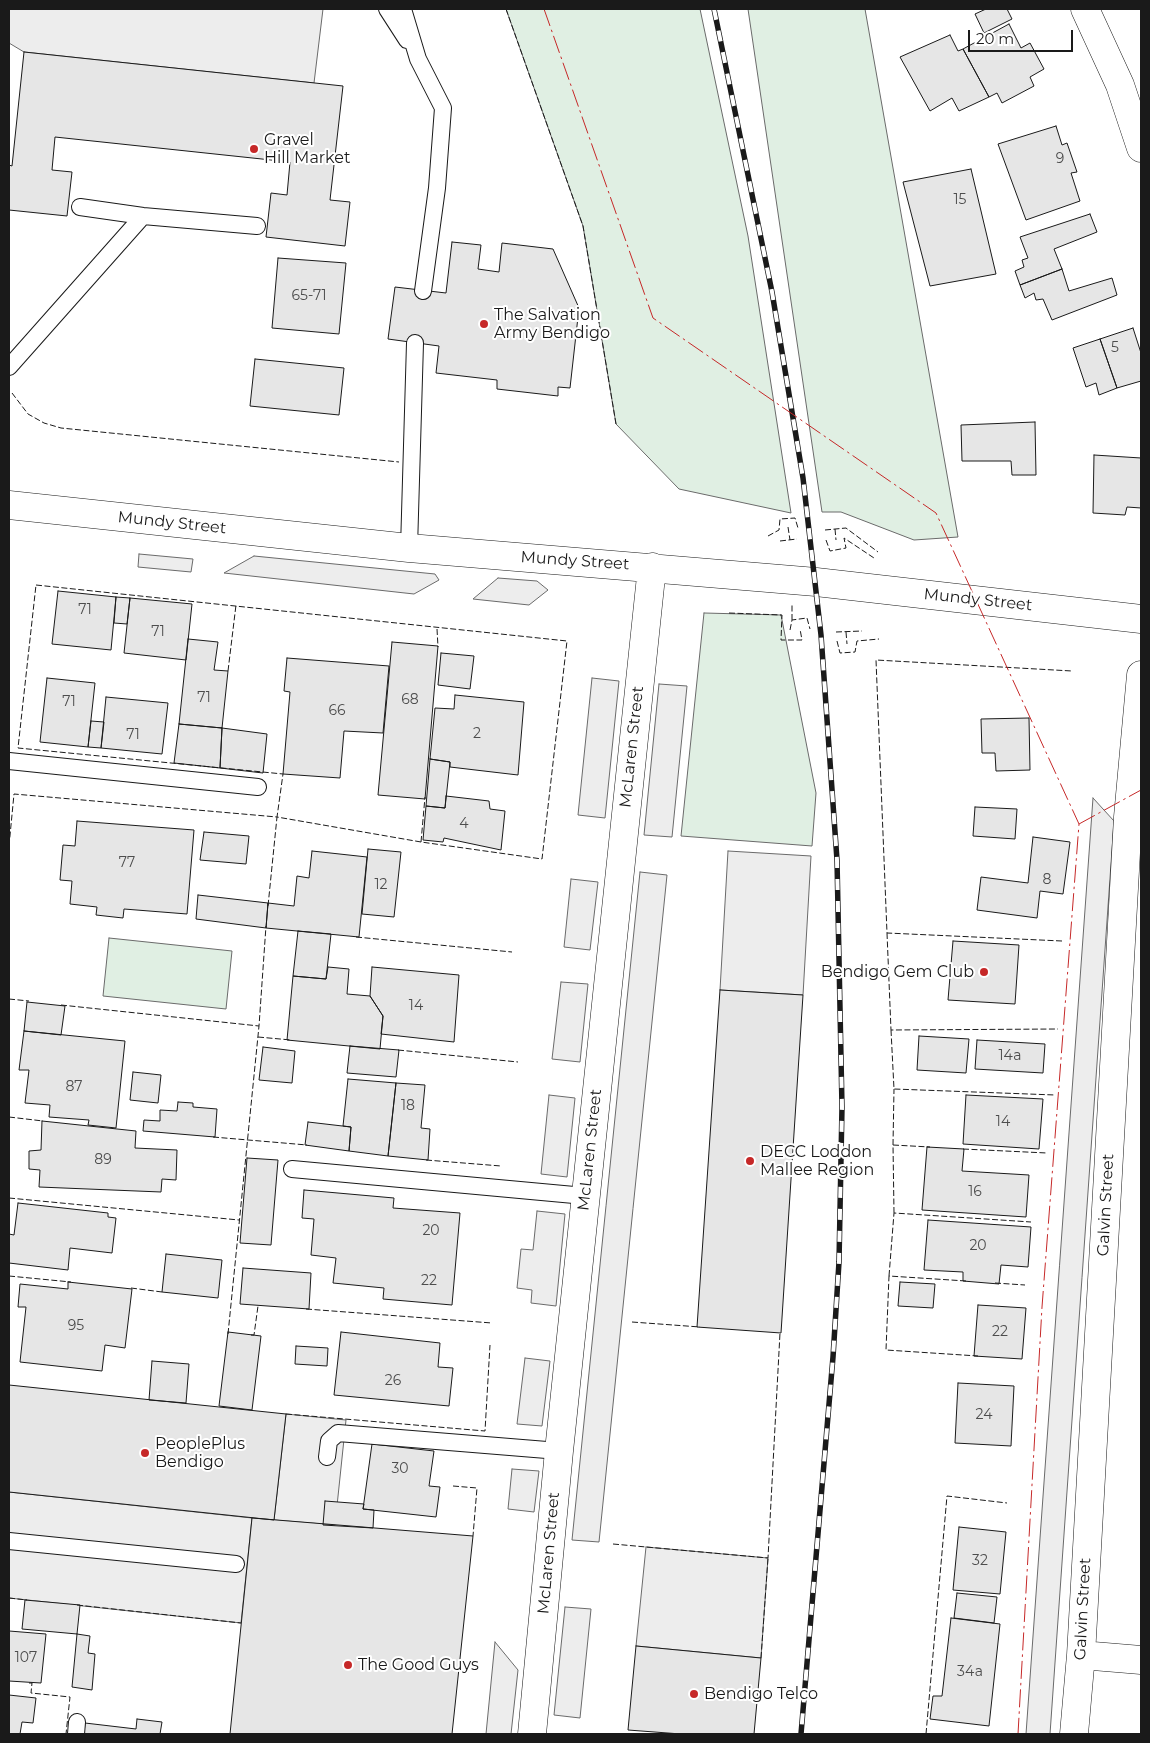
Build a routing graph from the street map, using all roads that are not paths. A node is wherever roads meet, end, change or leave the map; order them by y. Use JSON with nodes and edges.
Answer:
{"nodes":[{"id":1,"x":388,"y":9,"type":"edge"},
{"id":2,"x":403,"y":9,"type":"edge"},
{"id":3,"x":1085,"y":9,"type":"edge"},
{"id":4,"x":418,"y":59,"type":"junction"},
{"id":5,"x":1141,"y":148,"type":"edge"},
{"id":6,"x":80,"y":208,"type":"dead end"},
{"id":7,"x":143,"y":216,"type":"junction"},
{"id":8,"x":257,"y":226,"type":"dead end"},
{"id":9,"x":423,"y":291,"type":"dead end"},
{"id":10,"x":415,"y":343,"type":"dead end"},
{"id":11,"x":9,"y":367,"type":"edge"},
{"id":12,"x":9,"y":505,"type":"edge"},
{"id":13,"x":409,"y":548,"type":"junction"},
{"id":14,"x":652,"y":566,"type":"junction"},
{"id":15,"x":1141,"y":619,"type":"edge"},
{"id":16,"x":1141,"y":675,"type":"edge"},
{"id":17,"x":9,"y":761,"type":"edge"},
{"id":18,"x":258,"y":787,"type":"dead end"},
{"id":19,"x":292,"y":1169,"type":"dead end"},
{"id":20,"x":585,"y":1196,"type":"junction"},
{"id":21,"x":559,"y":1451,"type":"junction"},
{"id":22,"x":327,"y":1457,"type":"dead end"},
{"id":23,"x":9,"y":1541,"type":"edge"},
{"id":24,"x":236,"y":1564,"type":"dead end"},
{"id":25,"x":1081,"y":1654,"type":"junction"},
{"id":26,"x":1141,"y":1660,"type":"edge"},
{"id":27,"x":532,"y":1734,"type":"edge"},
{"id":28,"x":1074,"y":1734,"type":"edge"}],
"edges":[{"from":1,"to":4,"type":"lane"},
{"from":2,"to":4,"type":"lane"},
{"from":3,"to":5,"type":"street"},
{"from":4,"to":9,"type":"lane"},
{"from":6,"to":7,"type":"lane"},
{"from":7,"to":8,"type":"lane"},
{"from":7,"to":11,"type":"lane"},
{"from":10,"to":13,"type":"lane"},
{"from":12,"to":13,"type":"street","name":"Mundy Street"},
{"from":13,"to":14,"type":"street","name":"Mundy Street"},
{"from":14,"to":15,"type":"street","name":"Mundy Street"},
{"from":14,"to":20,"type":"street","name":"McLaren Street"},
{"from":16,"to":25,"type":"street","name":"Galvin Street"},
{"from":17,"to":18,"type":"lane"},
{"from":19,"to":20,"type":"lane"},
{"from":20,"to":21,"type":"street","name":"McLaren Street"},
{"from":21,"to":22,"type":"lane"},
{"from":21,"to":27,"type":"street","name":"McLaren Street"},
{"from":23,"to":24,"type":"lane"},
{"from":25,"to":26,"type":"street"},
{"from":25,"to":28,"type":"street","name":"Galvin Street"}]}
